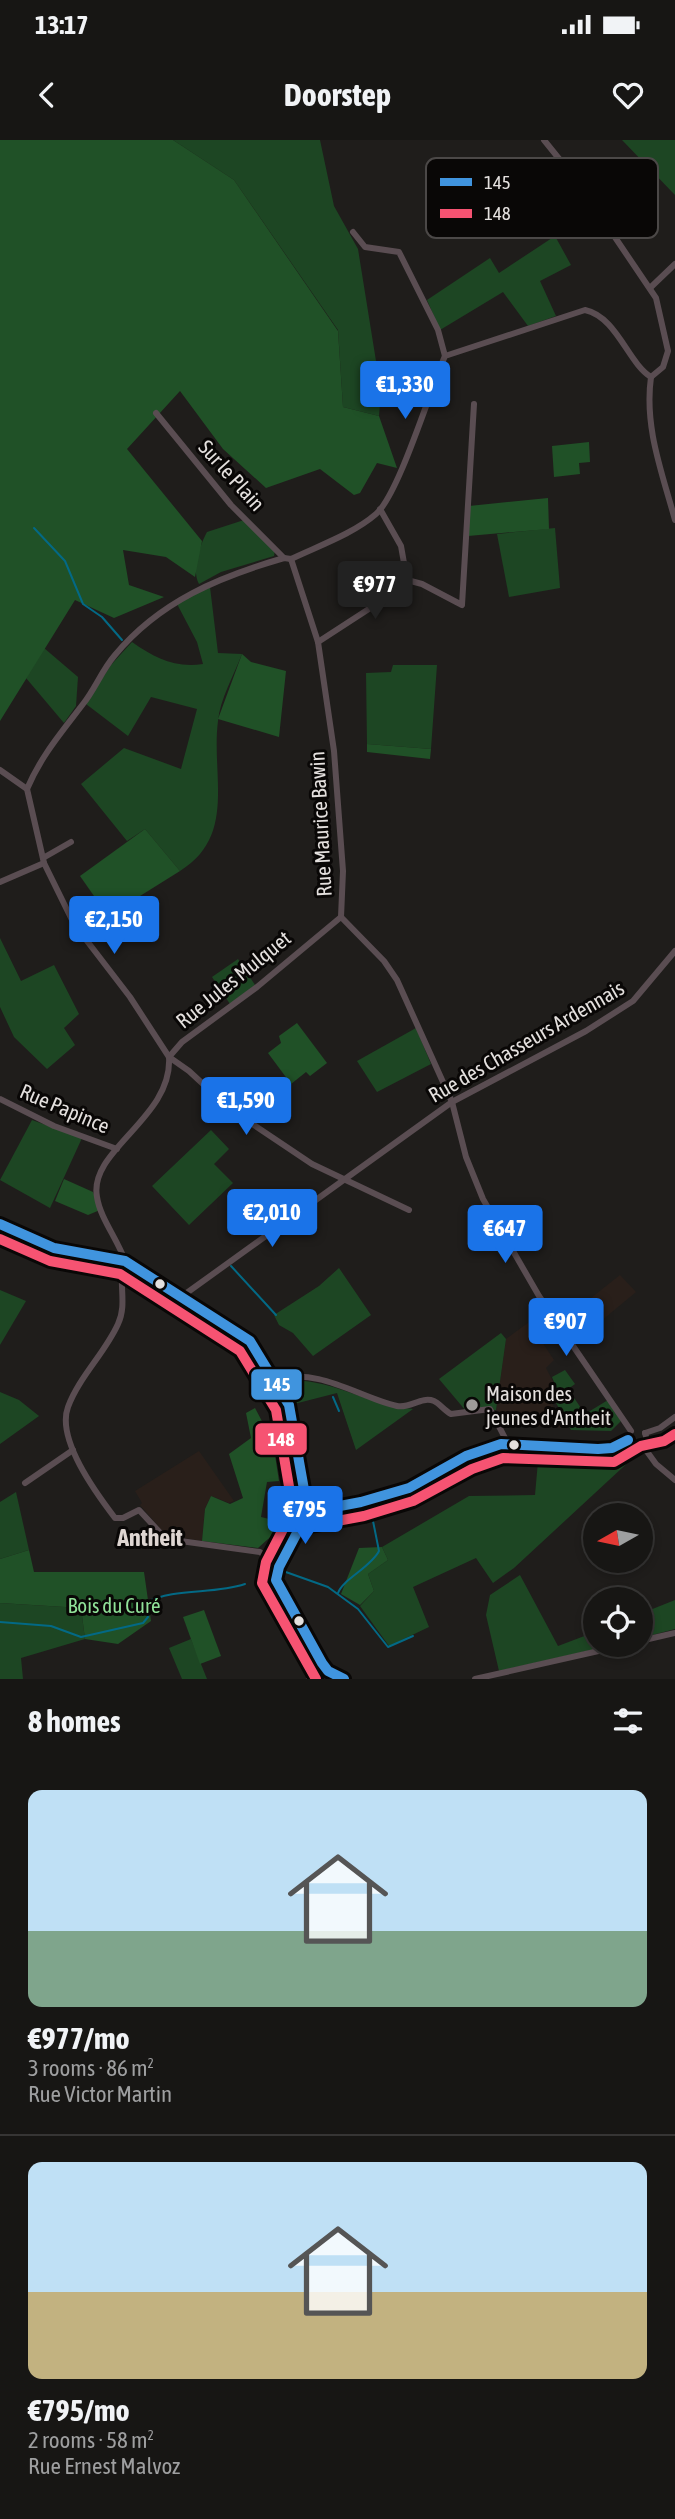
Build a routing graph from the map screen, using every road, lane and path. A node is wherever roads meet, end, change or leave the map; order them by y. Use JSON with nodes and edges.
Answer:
{"nodes":[{"id":1,"x":544,"y":140,"type":"edge"},
{"id":2,"x":558,"y":158,"type":"edge"},
{"id":3,"x":353,"y":232,"type":"dead end"},
{"id":4,"x":616,"y":238,"type":"edge"},
{"id":5,"x":675,"y":264,"type":"edge"},
{"id":6,"x":650,"y":288,"type":"junction"},
{"id":7,"x":445,"y":356,"type":"junction"},
{"id":8,"x":651,"y":377,"type":"junction"},
{"id":9,"x":474,"y":404,"type":"dead end"},
{"id":10,"x":156,"y":413,"type":"dead end"},
{"id":11,"x":380,"y":509,"type":"junction"},
{"id":12,"x":675,"y":520,"type":"edge"},
{"id":13,"x":288,"y":559,"type":"junction"},
{"id":14,"x":407,"y":580,"type":"junction"},
{"id":15,"x":318,"y":642,"type":"junction"},
{"id":16,"x":0,"y":770,"type":"edge"},
{"id":17,"x":27,"y":789,"type":"junction"},
{"id":18,"x":71,"y":842,"type":"dead end"},
{"id":19,"x":44,"y":861,"type":"junction"},
{"id":20,"x":0,"y":882,"type":"edge"},
{"id":21,"x":341,"y":917,"type":"junction"},
{"id":22,"x":675,"y":951,"type":"edge"},
{"id":23,"x":169,"y":1057,"type":"junction"},
{"id":24,"x":0,"y":1098,"type":"edge"},
{"id":25,"x":452,"y":1102,"type":"junction"},
{"id":26,"x":117,"y":1149,"type":"junction"},
{"id":27,"x":346,"y":1181,"type":"junction"},
{"id":28,"x":409,"y":1210,"type":"dead end"},
{"id":29,"x":0,"y":1224,"type":"edge"},
{"id":30,"x":125,"y":1261,"type":"junction"},
{"id":31,"x":181,"y":1297,"type":"junction"},
{"id":32,"x":276,"y":1380,"type":"junction"},
{"id":33,"x":675,"y":1417,"type":"edge"},
{"id":34,"x":631,"y":1431,"type":"junction"},
{"id":35,"x":645,"y":1433,"type":"junction"},
{"id":36,"x":628,"y":1440,"type":"junction"},
{"id":37,"x":508,"y":1444,"type":"junction"},
{"id":38,"x":643,"y":1446,"type":"junction"},
{"id":39,"x":73,"y":1450,"type":"junction"},
{"id":40,"x":675,"y":1480,"type":"edge"},
{"id":41,"x":25,"y":1483,"type":"dead end"},
{"id":42,"x":308,"y":1512,"type":"junction"},
{"id":43,"x":279,"y":1567,"type":"junction"},
{"id":44,"x":675,"y":1633,"type":"edge"},
{"id":45,"x":653,"y":1638,"type":"edge"},
{"id":46,"x":583,"y":1655,"type":"edge"},
{"id":47,"x":328,"y":1671,"type":"junction"},
{"id":48,"x":309,"y":1679,"type":"edge"},
{"id":49,"x":344,"y":1679,"type":"edge"},
{"id":50,"x":475,"y":1679,"type":"edge"}],
"edges":[{"from":1,"to":2,"type":"street"},
{"from":3,"to":7,"type":"street"},
{"from":4,"to":6,"type":"street"},
{"from":5,"to":6,"type":"street"},
{"from":6,"to":8,"type":"street"},
{"from":7,"to":8,"type":"street"},
{"from":7,"to":11,"type":"street"},
{"from":8,"to":12,"type":"street"},
{"from":9,"to":14,"type":"street"},
{"from":10,"to":13,"type":"street","name":"Sur le Plain"},
{"from":11,"to":13,"type":"street"},
{"from":11,"to":14,"type":"street"},
{"from":13,"to":15,"type":"street","name":"Rue Maurice Bawin"},
{"from":13,"to":17,"type":"street"},
{"from":14,"to":15,"type":"street"},
{"from":15,"to":21,"type":"street","name":"Rue Maurice Bawin"},
{"from":16,"to":17,"type":"street"},
{"from":17,"to":19,"type":"street"},
{"from":18,"to":19,"type":"street"},
{"from":19,"to":20,"type":"street"},
{"from":19,"to":23,"type":"street"},
{"from":21,"to":23,"type":"street","name":"Rue Jules Mulquet"},
{"from":21,"to":25,"type":"street","name":"Rue Maurice Bawin"},
{"from":22,"to":25,"type":"street","name":"Rue des Chasseurs Ardennais"},
{"from":23,"to":26,"type":"street","name":"Rue Jules Mulquet"},
{"from":23,"to":27,"type":"street"},
{"from":24,"to":26,"type":"street","name":"Rue Papince"},
{"from":25,"to":27,"type":"street","name":"Rue des Chasseurs Ardennais"},
{"from":25,"to":34,"type":"street","name":"Rue Maurice Bawin"},
{"from":26,"to":30,"type":"street","name":"Rue Jules Mulquet"},
{"from":27,"to":28,"type":"street"},
{"from":27,"to":31,"type":"street","name":"Rue des Chasseurs Ardennais"},
{"from":29,"to":30,"type":"street"},
{"from":30,"to":31,"type":"street"},
{"from":30,"to":39,"type":"street"},
{"from":31,"to":32,"type":"street"},
{"from":32,"to":37,"type":"street"},
{"from":32,"to":42,"type":"street"},
{"from":33,"to":35,"type":"street"},
{"from":34,"to":35,"type":"street"},
{"from":34,"to":36,"type":"street"},
{"from":35,"to":38,"type":"street"},
{"from":36,"to":37,"type":"street"},
{"from":36,"to":38,"type":"street"},
{"from":37,"to":42,"type":"street"},
{"from":38,"to":40,"type":"street"},
{"from":39,"to":41,"type":"street"},
{"from":39,"to":43,"type":"street"},
{"from":42,"to":43,"type":"street"},
{"from":43,"to":47,"type":"street"},
{"from":44,"to":45,"type":"street"},
{"from":46,"to":50,"type":"street"},
{"from":47,"to":48,"type":"street"},
{"from":47,"to":49,"type":"street"}]}
